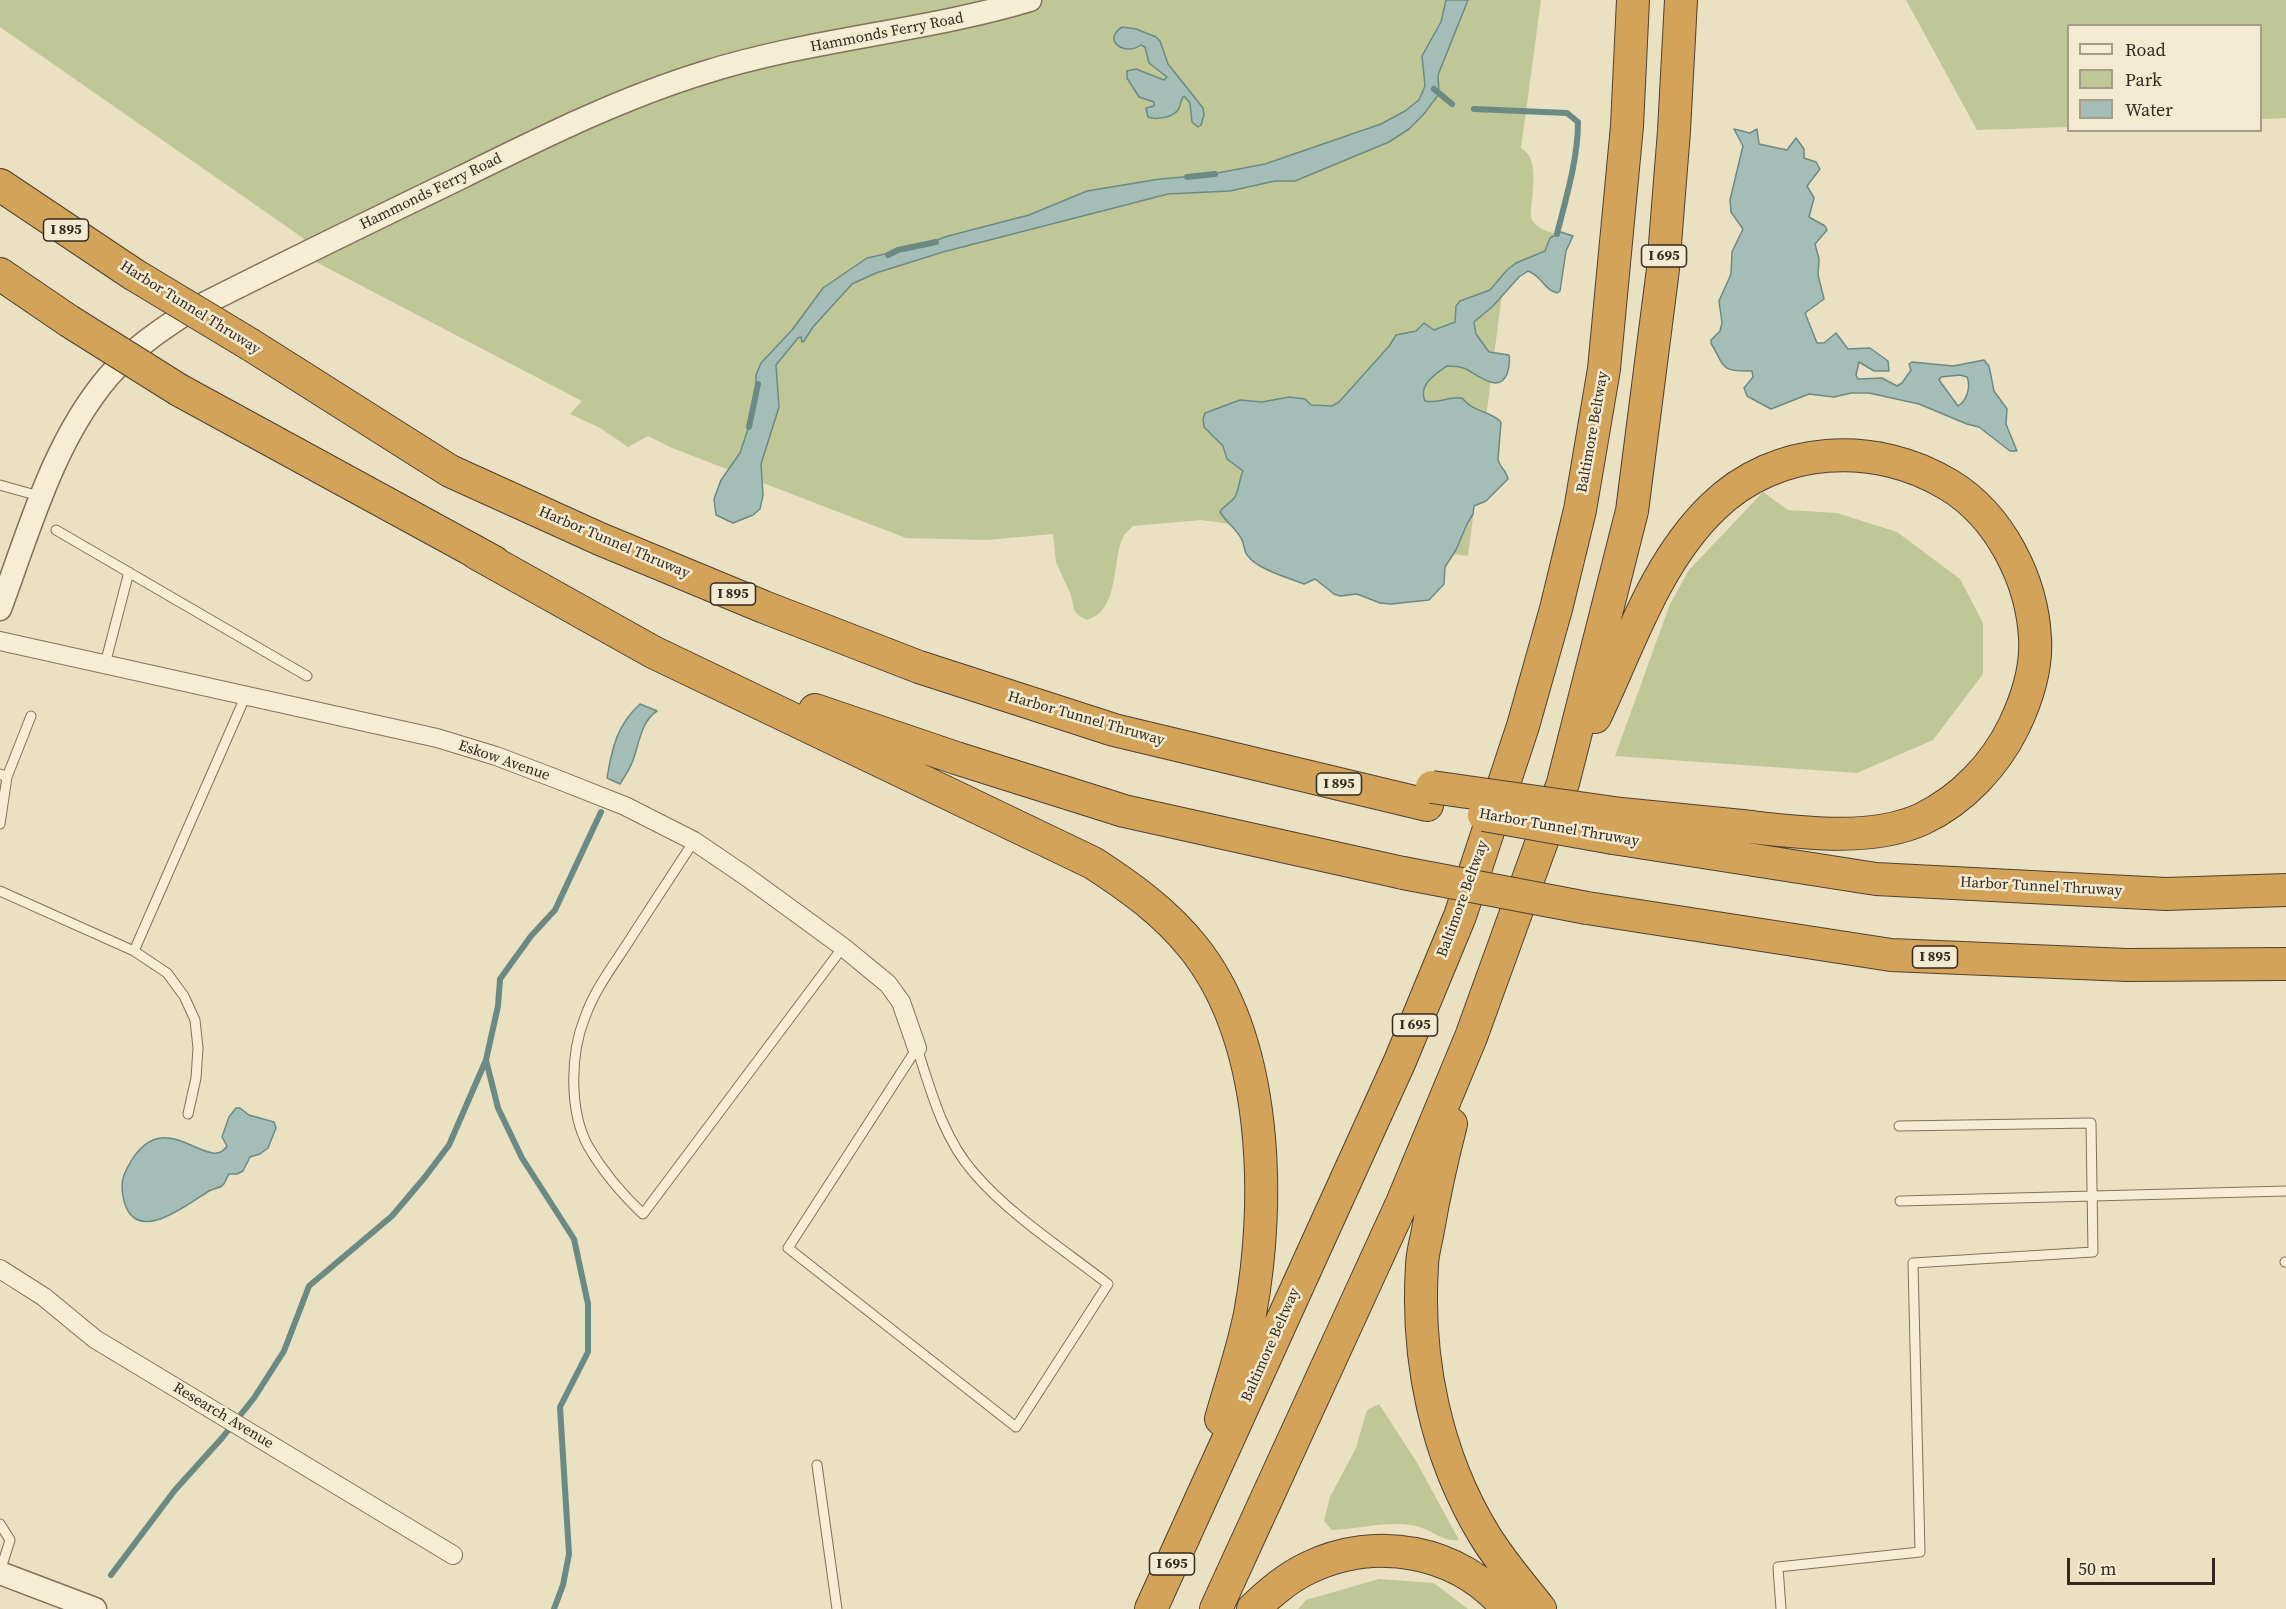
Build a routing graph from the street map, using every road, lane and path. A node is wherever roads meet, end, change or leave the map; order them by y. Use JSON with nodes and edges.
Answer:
{"nodes":[{"id":1,"x":1030,"y":0,"type":"edge"},
{"id":2,"x":1634,"y":0,"type":"edge"},
{"id":3,"x":1681,"y":0,"type":"edge"},
{"id":4,"x":0,"y":185,"type":"edge"},
{"id":5,"x":0,"y":274,"type":"edge"},
{"id":6,"x":0,"y":485,"type":"edge"},
{"id":7,"x":42,"y":497,"type":"junction"},
{"id":8,"x":56,"y":530,"type":"dead end"},
{"id":9,"x":476,"y":553,"type":"junction"},
{"id":10,"x":129,"y":573,"type":"junction"},
{"id":11,"x":0,"y":609,"type":"edge"},
{"id":12,"x":0,"y":641,"type":"edge"},
{"id":13,"x":105,"y":664,"type":"junction"},
{"id":14,"x":308,"y":676,"type":"dead end"},
{"id":15,"x":246,"y":695,"type":"junction"},
{"id":16,"x":31,"y":717,"type":"dead end"},
{"id":17,"x":3,"y":775,"type":"edge"},
{"id":18,"x":1563,"y":783,"type":"junction"},
{"id":19,"x":0,"y":824,"type":"edge"},
{"id":20,"x":1617,"y":826,"type":"junction"},
{"id":21,"x":694,"y":841,"type":"junction"},
{"id":22,"x":2286,"y":890,"type":"edge"},
{"id":23,"x":0,"y":891,"type":"edge"},
{"id":24,"x":843,"y":947,"type":"junction"},
{"id":25,"x":134,"y":951,"type":"junction"},
{"id":26,"x":2286,"y":964,"type":"edge"},
{"id":27,"x":1471,"y":1036,"type":"junction"},
{"id":28,"x":918,"y":1048,"type":"junction"},
{"id":29,"x":188,"y":1114,"type":"dead end"},
{"id":30,"x":1899,"y":1126,"type":"dead end"},
{"id":31,"x":2286,"y":1191,"type":"edge"},
{"id":32,"x":2091,"y":1196,"type":"junction"},
{"id":33,"x":1900,"y":1201,"type":"dead end"},
{"id":34,"x":0,"y":1269,"type":"edge"},
{"id":35,"x":817,"y":1465,"type":"dead end"},
{"id":36,"x":1193,"y":1519,"type":"junction"},
{"id":37,"x":0,"y":1524,"type":"edge"},
{"id":38,"x":453,"y":1555,"type":"dead end"},
{"id":39,"x":0,"y":1573,"type":"edge"},
{"id":40,"x":95,"y":1609,"type":"edge"},
{"id":41,"x":837,"y":1609,"type":"edge"},
{"id":42,"x":1151,"y":1609,"type":"edge"},
{"id":43,"x":1216,"y":1609,"type":"edge"},
{"id":44,"x":1253,"y":1609,"type":"edge"},
{"id":45,"x":1508,"y":1609,"type":"edge"},
{"id":46,"x":1539,"y":1609,"type":"edge"},
{"id":47,"x":1781,"y":1609,"type":"edge"}],
"edges":[{"from":1,"to":7,"type":"street","name":"Hammonds Ferry Road"},
{"from":2,"to":36,"type":"highway","name":"Baltimore Beltway","number":"I 695"},
{"from":3,"to":18,"type":"highway","number":"I 695"},
{"from":4,"to":20,"type":"highway","name":"Harbor Tunnel Thruway","number":"I 895","bridge":true},
{"from":5,"to":9,"type":"highway","number":"I 895","bridge":true},
{"from":6,"to":7,"type":"lane"},
{"from":7,"to":11,"type":"street","name":"Hammonds Ferry Road"},
{"from":8,"to":10,"type":"lane"},
{"from":9,"to":26,"type":"highway","number":"I 895","bridge":true},
{"from":9,"to":36,"type":"highway"},
{"from":10,"to":13,"type":"lane"},
{"from":10,"to":14,"type":"lane"},
{"from":12,"to":13,"type":"street","name":"Eskow Avenue"},
{"from":13,"to":15,"type":"street","name":"Eskow Avenue"},
{"from":15,"to":21,"type":"street","name":"Eskow Avenue"},
{"from":15,"to":25,"type":"lane"},
{"from":16,"to":17,"type":"lane"},
{"from":17,"to":19,"type":"lane"},
{"from":18,"to":20,"type":"highway"},
{"from":18,"to":27,"type":"highway","number":"I 695"},
{"from":20,"to":22,"type":"highway","name":"Harbor Tunnel Thruway","number":"I 895"},
{"from":21,"to":24,"type":"street","name":"Eskow Avenue"},
{"from":21,"to":24,"type":"lane"},
{"from":23,"to":25,"type":"lane"},
{"from":24,"to":28,"type":"street","name":"Eskow Avenue"},
{"from":25,"to":29,"type":"lane"},
{"from":27,"to":43,"type":"highway","number":"I 695"},
{"from":27,"to":46,"type":"highway"},
{"from":28,"to":28,"type":"lane"},
{"from":30,"to":32,"type":"lane"},
{"from":31,"to":32,"type":"lane"},
{"from":32,"to":33,"type":"lane"},
{"from":32,"to":47,"type":"lane"},
{"from":34,"to":38,"type":"street","name":"Research Avenue"},
{"from":35,"to":41,"type":"lane"},
{"from":36,"to":42,"type":"highway","name":"Baltimore Beltway","number":"I 695"},
{"from":37,"to":39,"type":"lane"},
{"from":39,"to":40,"type":"street"},
{"from":44,"to":45,"type":"highway"}]}
